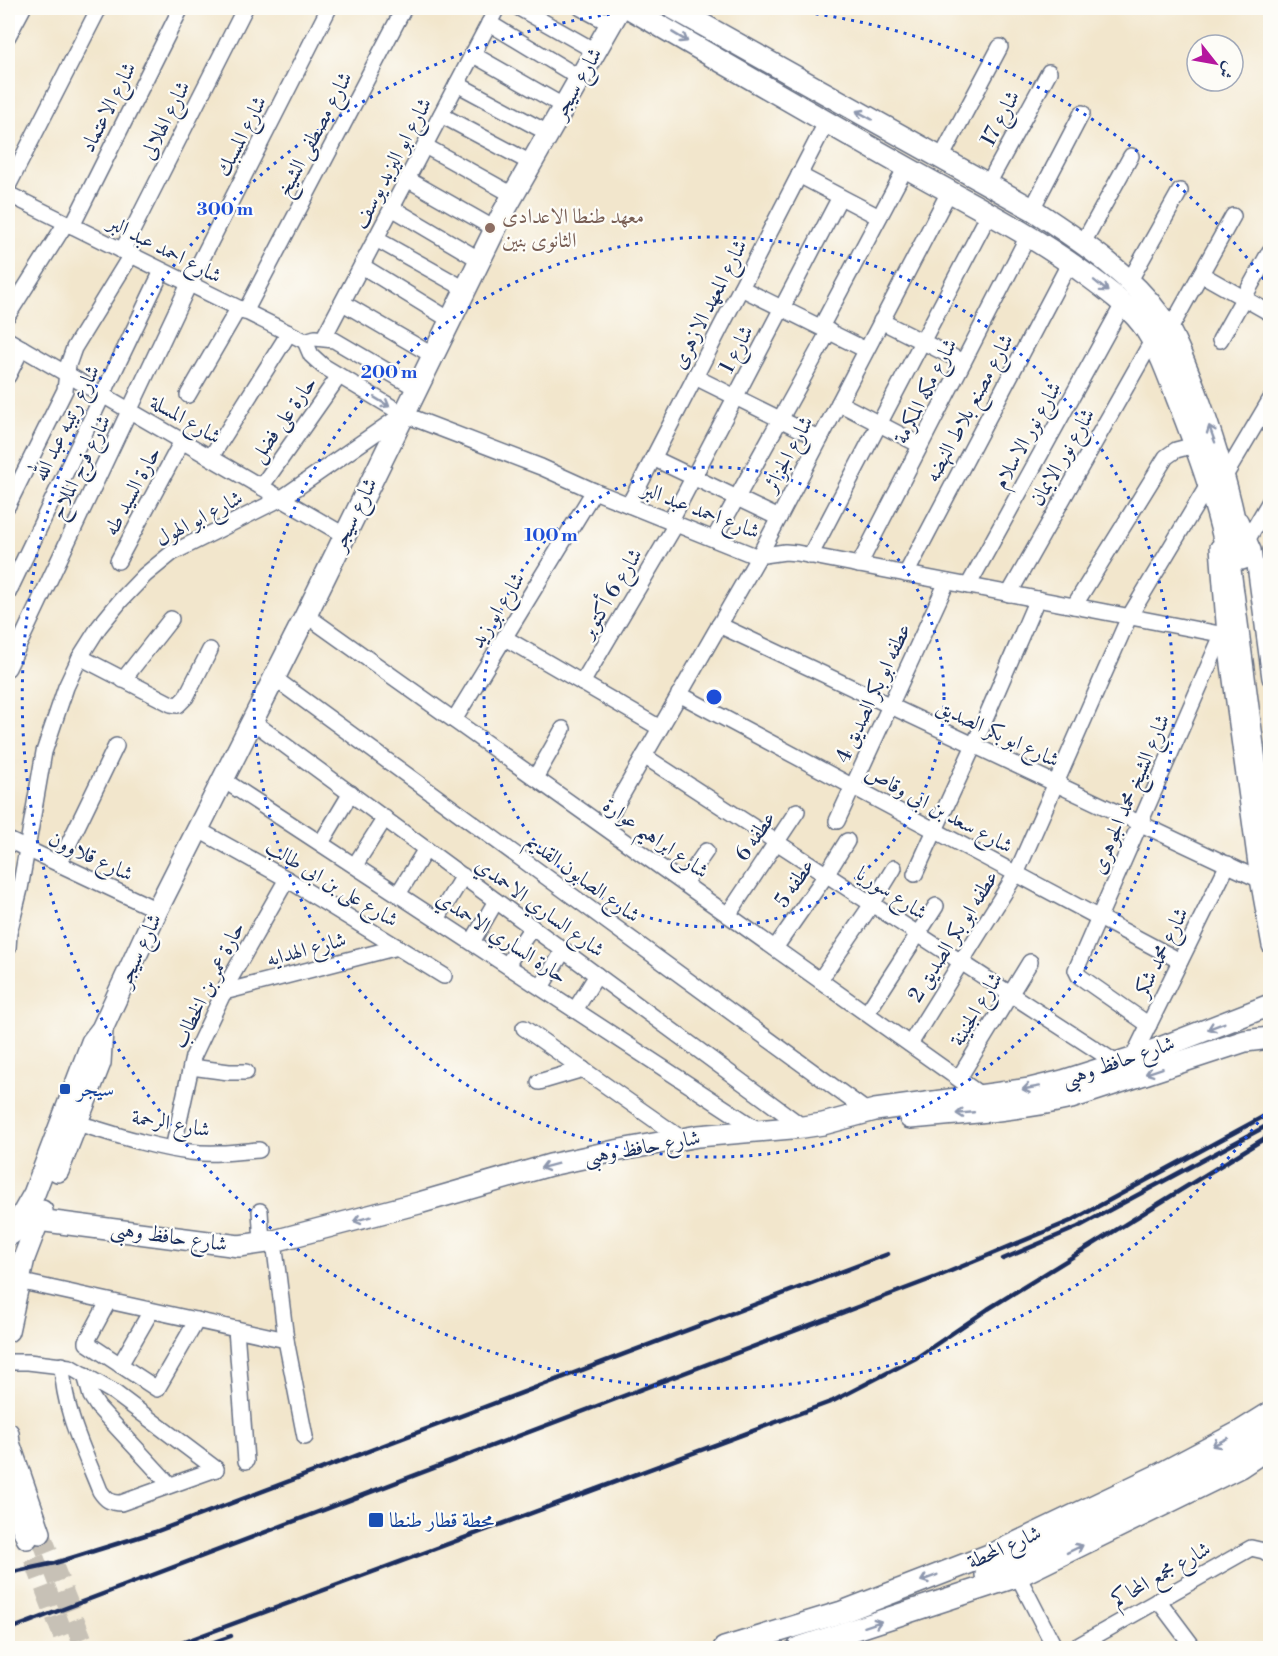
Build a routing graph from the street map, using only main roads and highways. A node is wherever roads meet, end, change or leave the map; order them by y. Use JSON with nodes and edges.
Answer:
{"nodes":[{"id":1,"x":630,"y":8,"type":"edge"},
{"id":2,"x":673,"y":8,"type":"edge"},
{"id":3,"x":615,"y":16,"type":"edge"},
{"id":4,"x":887,"y":128,"type":"junction"},
{"id":5,"x":874,"y":150,"type":"junction"},
{"id":6,"x":1160,"y":336,"type":"junction"},
{"id":7,"x":1217,"y":480,"type":"junction"},
{"id":8,"x":1245,"y":625,"type":"edge"},
{"id":9,"x":1270,"y":773,"type":"edge"},
{"id":10,"x":1264,"y":878,"type":"edge"},
{"id":11,"x":1270,"y":1005,"type":"edge"},
{"id":12,"x":102,"y":1029,"type":"junction"},
{"id":13,"x":1270,"y":1038,"type":"edge"},
{"id":14,"x":813,"y":1126,"type":"junction"},
{"id":15,"x":38,"y":1220,"type":"junction"},
{"id":16,"x":10,"y":1235,"type":"edge"},
{"id":17,"x":8,"y":1331,"type":"edge"},
{"id":18,"x":1270,"y":1413,"type":"edge"},
{"id":19,"x":1270,"y":1430,"type":"edge"},
{"id":20,"x":8,"y":1432,"type":"edge"},
{"id":21,"x":1270,"y":1447,"type":"edge"},
{"id":22,"x":8,"y":1492,"type":"edge"},
{"id":23,"x":904,"y":1614,"type":"junction"},
{"id":24,"x":724,"y":1648,"type":"edge"},
{"id":25,"x":798,"y":1648,"type":"edge"}],
"edges":[{"from":1,"to":5,"type":"main road","one_way":true},
{"from":4,"to":2,"type":"main road","one_way":true},
{"from":3,"to":12,"type":"main road","name":"شارع سيجر"},
{"from":4,"to":5,"type":"main road"},
{"from":4,"to":6,"type":"main road"},
{"from":5,"to":6,"type":"main road","one_way":true},
{"from":6,"to":7,"type":"main road"},
{"from":7,"to":6,"type":"main road","one_way":true},
{"from":7,"to":8,"type":"main road"},
{"from":8,"to":9,"type":"main road"},
{"from":8,"to":10,"type":"main road"},
{"from":11,"to":14,"type":"main road","name":"شارع حافظ وهبى","one_way":true},
{"from":12,"to":15,"type":"main road","name":"شارع سيجر"},
{"from":12,"to":16,"type":"main road","name":"شارع سيجر"},
{"from":13,"to":14,"type":"main road","one_way":true},
{"from":14,"to":15,"type":"main road","name":"شارع حافظ وهبى","one_way":true},
{"from":15,"to":16,"type":"main road"},
{"from":15,"to":17,"type":"main road","name":"شارع سيجر"},
{"from":18,"to":24,"type":"main road","name":"شارع المحطة","one_way":true},
{"from":19,"to":23,"type":"main road"},
{"from":20,"to":22,"type":"main road"},
{"from":23,"to":21,"type":"main road","name":"شارع المحطة","one_way":true},
{"from":25,"to":23,"type":"main road","name":"شارع المحطة","one_way":true}]}
